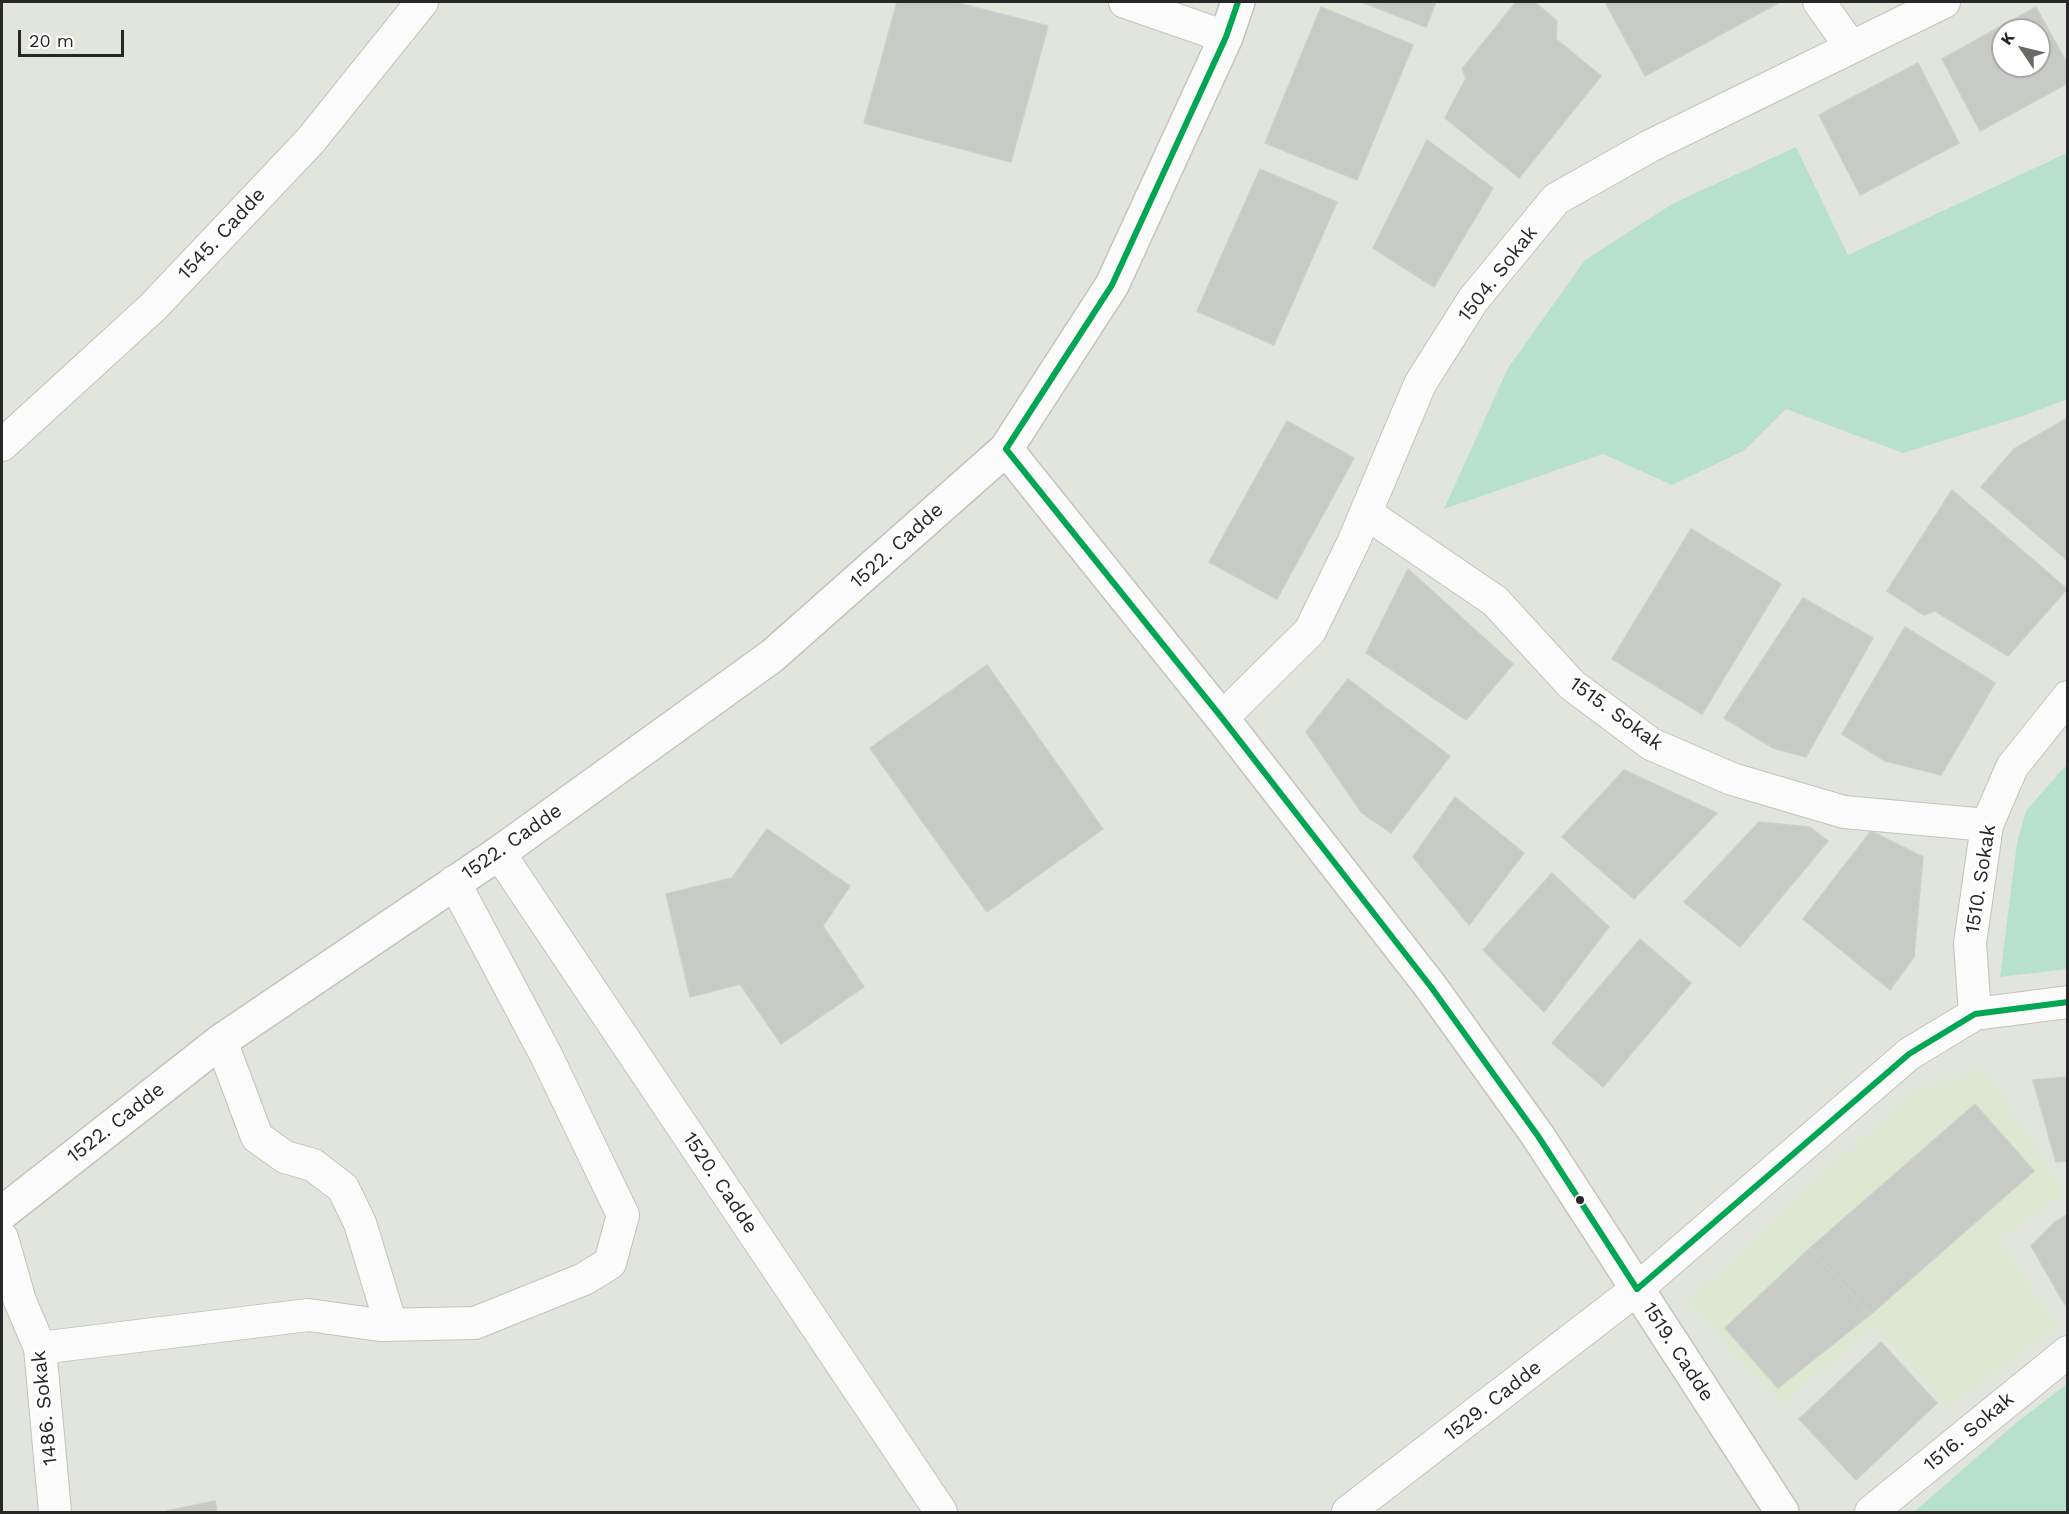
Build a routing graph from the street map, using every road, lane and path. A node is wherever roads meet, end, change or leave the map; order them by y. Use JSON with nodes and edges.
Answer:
{"nodes":[{"id":1,"x":422,"y":2,"type":"edge"},
{"id":2,"x":1125,"y":2,"type":"edge"},
{"id":3,"x":1238,"y":2,"type":"edge"},
{"id":4,"x":1819,"y":2,"type":"edge"},
{"id":5,"x":1944,"y":2,"type":"edge"},
{"id":6,"x":1226,"y":37,"type":"junction"},
{"id":7,"x":1851,"y":47,"type":"junction"},
{"id":8,"x":2,"y":445,"type":"edge"},
{"id":9,"x":1006,"y":449,"type":"junction"},
{"id":10,"x":1366,"y":513,"type":"junction"},
{"id":11,"x":2067,"y":697,"type":"edge"},
{"id":12,"x":1222,"y":718,"type":"junction"},
{"id":13,"x":1987,"y":825,"type":"junction"},
{"id":14,"x":499,"y":852,"type":"junction"},
{"id":15,"x":454,"y":882,"type":"junction"},
{"id":16,"x":2067,"y":1002,"type":"edge"},
{"id":17,"x":1975,"y":1014,"type":"junction"},
{"id":18,"x":221,"y":1041,"type":"junction"},
{"id":19,"x":2,"y":1213,"type":"edge"},
{"id":20,"x":2,"y":1238,"type":"edge"},
{"id":21,"x":1638,"y":1289,"type":"junction"},
{"id":22,"x":391,"y":1325,"type":"junction"},
{"id":23,"x":40,"y":1348,"type":"junction"},
{"id":24,"x":2067,"y":1352,"type":"edge"},
{"id":25,"x":55,"y":1512,"type":"edge"},
{"id":26,"x":941,"y":1512,"type":"edge"},
{"id":27,"x":1348,"y":1512,"type":"edge"},
{"id":28,"x":1782,"y":1512,"type":"edge"},
{"id":29,"x":1871,"y":1512,"type":"edge"}],
"edges":[{"from":1,"to":8,"type":"street","name":"1545. Cadde"},
{"from":2,"to":6,"type":"street"},
{"from":3,"to":6,"type":"street","name":"1522. Cadde"},
{"from":4,"to":7,"type":"street"},
{"from":5,"to":7,"type":"street","name":"1504. Sokak"},
{"from":6,"to":9,"type":"street","name":"1522. Cadde"},
{"from":7,"to":10,"type":"street","name":"1504. Sokak"},
{"from":9,"to":12,"type":"street","name":"1519. Cadde"},
{"from":9,"to":14,"type":"street","name":"1522. Cadde"},
{"from":10,"to":12,"type":"street","name":"1504. Sokak"},
{"from":10,"to":13,"type":"street","name":"1515. Sokak"},
{"from":11,"to":13,"type":"street","name":"1510. Sokak"},
{"from":12,"to":21,"type":"street","name":"1519. Cadde"},
{"from":13,"to":17,"type":"street","name":"1510. Sokak"},
{"from":14,"to":15,"type":"street","name":"1522. Cadde"},
{"from":14,"to":26,"type":"street","name":"1520. Cadde"},
{"from":15,"to":18,"type":"street","name":"1522. Cadde"},
{"from":15,"to":22,"type":"street"},
{"from":16,"to":17,"type":"street"},
{"from":17,"to":21,"type":"street","name":"1529. Cadde"},
{"from":18,"to":19,"type":"street","name":"1522. Cadde"},
{"from":18,"to":22,"type":"street"},
{"from":20,"to":23,"type":"street","name":"1486. Sokak"},
{"from":21,"to":27,"type":"street","name":"1529. Cadde"},
{"from":21,"to":28,"type":"street","name":"1519. Cadde"},
{"from":22,"to":23,"type":"street"},
{"from":23,"to":25,"type":"street","name":"1486. Sokak"},
{"from":24,"to":29,"type":"street","name":"1516. Sokak"}]}
